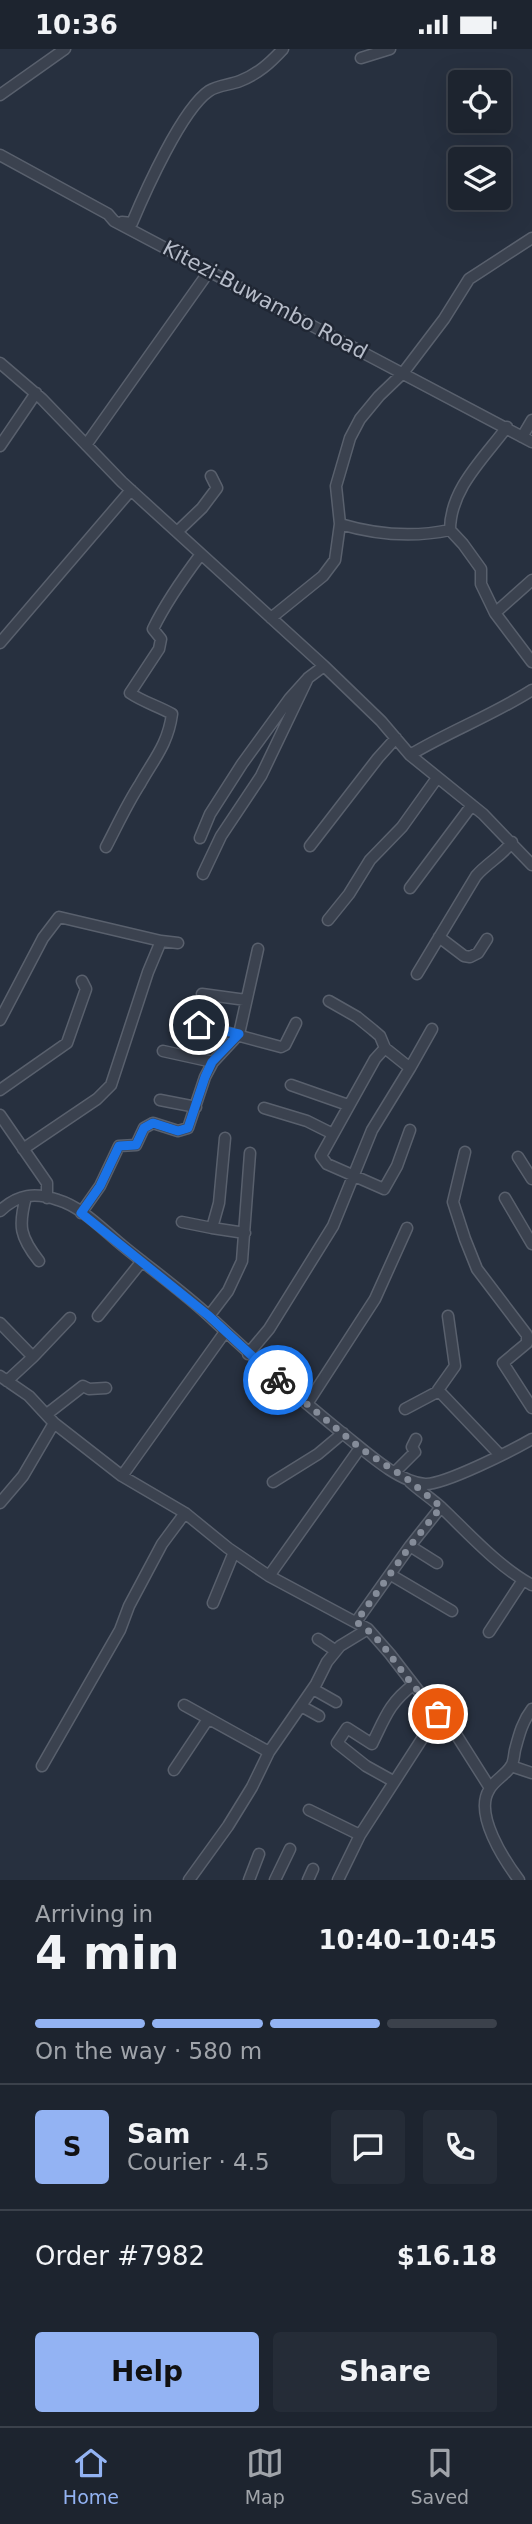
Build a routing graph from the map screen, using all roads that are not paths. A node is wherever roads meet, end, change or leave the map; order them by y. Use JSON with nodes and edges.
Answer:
{"nodes":[{"id":1,"x":65,"y":49,"type":"edge"},
{"id":2,"x":283,"y":49,"type":"edge"},
{"id":3,"x":390,"y":49,"type":"edge"},
{"id":4,"x":361,"y":58,"type":"dead end"},
{"id":5,"x":0,"y":95,"type":"edge"},
{"id":6,"x":0,"y":155,"type":"edge"},
{"id":7,"x":114,"y":221,"type":"junction"},
{"id":8,"x":532,"y":238,"type":"edge"},
{"id":9,"x":210,"y":270,"type":"junction"},
{"id":10,"x":0,"y":363,"type":"edge"},
{"id":11,"x":403,"y":373,"type":"junction"},
{"id":12,"x":36,"y":393,"type":"junction"},
{"id":13,"x":532,"y":420,"type":"edge"},
{"id":14,"x":507,"y":427,"type":"junction"},
{"id":15,"x":527,"y":440,"type":"edge"},
{"id":16,"x":86,"y":445,"type":"junction"},
{"id":17,"x":0,"y":446,"type":"edge"},
{"id":18,"x":211,"y":476,"type":"dead end"},
{"id":19,"x":131,"y":490,"type":"junction"},
{"id":20,"x":340,"y":524,"type":"junction"},
{"id":21,"x":450,"y":530,"type":"junction"},
{"id":22,"x":178,"y":531,"type":"junction"},
{"id":23,"x":201,"y":554,"type":"junction"},
{"id":24,"x":532,"y":579,"type":"edge"},
{"id":25,"x":495,"y":613,"type":"junction"},
{"id":26,"x":271,"y":618,"type":"junction"},
{"id":27,"x":0,"y":643,"type":"edge"},
{"id":28,"x":532,"y":662,"type":"edge"},
{"id":29,"x":324,"y":666,"type":"junction"},
{"id":30,"x":308,"y":678,"type":"junction"},
{"id":31,"x":532,"y":690,"type":"edge"},
{"id":32,"x":396,"y":738,"type":"junction"},
{"id":33,"x":410,"y":755,"type":"junction"},
{"id":34,"x":437,"y":778,"type":"junction"},
{"id":35,"x":472,"y":805,"type":"junction"},
{"id":36,"x":200,"y":838,"type":"dead end"},
{"id":37,"x":512,"y":842,"type":"junction"},
{"id":38,"x":310,"y":846,"type":"dead end"},
{"id":39,"x":106,"y":847,"type":"dead end"},
{"id":40,"x":531,"y":862,"type":"edge"},
{"id":41,"x":203,"y":874,"type":"dead end"},
{"id":42,"x":410,"y":888,"type":"dead end"},
{"id":43,"x":328,"y":920,"type":"dead end"},
{"id":44,"x":439,"y":937,"type":"junction"},
{"id":45,"x":487,"y":939,"type":"dead end"},
{"id":46,"x":161,"y":940,"type":"junction"},
{"id":47,"x":177,"y":943,"type":"dead end"},
{"id":48,"x":258,"y":949,"type":"dead end"},
{"id":49,"x":417,"y":974,"type":"dead end"},
{"id":50,"x":82,"y":981,"type":"dead end"},
{"id":51,"x":202,"y":994,"type":"dead end"},
{"id":52,"x":246,"y":1000,"type":"junction"},
{"id":53,"x":329,"y":1001,"type":"dead end"},
{"id":54,"x":0,"y":1020,"type":"edge"},
{"id":55,"x":296,"y":1023,"type":"dead end"},
{"id":56,"x":199,"y":1025,"type":"dead end"},
{"id":57,"x":432,"y":1029,"type":"dead end"},
{"id":58,"x":239,"y":1034,"type":"junction"},
{"id":59,"x":385,"y":1048,"type":"junction"},
{"id":60,"x":163,"y":1051,"type":"dead end"},
{"id":61,"x":212,"y":1062,"type":"junction"},
{"id":62,"x":410,"y":1068,"type":"junction"},
{"id":63,"x":291,"y":1085,"type":"dead end"},
{"id":64,"x":0,"y":1090,"type":"edge"},
{"id":65,"x":160,"y":1100,"type":"dead end"},
{"id":66,"x":348,"y":1105,"type":"junction"},
{"id":67,"x":196,"y":1107,"type":"junction"},
{"id":68,"x":264,"y":1108,"type":"dead end"},
{"id":69,"x":0,"y":1115,"type":"edge"},
{"id":70,"x":410,"y":1130,"type":"dead end"},
{"id":71,"x":332,"y":1134,"type":"junction"},
{"id":72,"x":225,"y":1138,"type":"dead end"},
{"id":73,"x":23,"y":1149,"type":"junction"},
{"id":74,"x":464,"y":1152,"type":"dead end"},
{"id":75,"x":250,"y":1153,"type":"dead end"},
{"id":76,"x":517,"y":1157,"type":"dead end"},
{"id":77,"x":354,"y":1174,"type":"junction"},
{"id":78,"x":532,"y":1179,"type":"edge"},
{"id":79,"x":26,"y":1197,"type":"junction"},
{"id":80,"x":47,"y":1198,"type":"junction"},
{"id":81,"x":505,"y":1198,"type":"dead end"},
{"id":82,"x":0,"y":1210,"type":"edge"},
{"id":83,"x":81,"y":1213,"type":"junction"},
{"id":84,"x":182,"y":1222,"type":"dead end"},
{"id":85,"x":212,"y":1228,"type":"junction"},
{"id":86,"x":407,"y":1228,"type":"dead end"},
{"id":87,"x":245,"y":1233,"type":"junction"},
{"id":88,"x":532,"y":1244,"type":"edge"},
{"id":89,"x":39,"y":1261,"type":"dead end"},
{"id":90,"x":142,"y":1261,"type":"junction"},
{"id":91,"x":98,"y":1316,"type":"dead end"},
{"id":92,"x":209,"y":1316,"type":"junction"},
{"id":93,"x":448,"y":1316,"type":"dead end"},
{"id":94,"x":70,"y":1318,"type":"dead end"},
{"id":95,"x":0,"y":1323,"type":"edge"},
{"id":96,"x":225,"y":1332,"type":"junction"},
{"id":97,"x":248,"y":1354,"type":"junction"},
{"id":98,"x":33,"y":1357,"type":"junction"},
{"id":99,"x":3,"y":1378,"type":"edge"},
{"id":100,"x":106,"y":1388,"type":"dead end"},
{"id":101,"x":439,"y":1391,"type":"junction"},
{"id":102,"x":307,"y":1404,"type":"junction"},
{"id":103,"x":532,"y":1408,"type":"edge"},
{"id":104,"x":405,"y":1409,"type":"dead end"},
{"id":105,"x":47,"y":1414,"type":"junction"},
{"id":106,"x":54,"y":1423,"type":"junction"},
{"id":107,"x":343,"y":1433,"type":"junction"},
{"id":108,"x":416,"y":1439,"type":"dead end"},
{"id":109,"x":532,"y":1439,"type":"edge"},
{"id":110,"x":360,"y":1448,"type":"junction"},
{"id":111,"x":499,"y":1454,"type":"junction"},
{"id":112,"x":395,"y":1472,"type":"junction"},
{"id":113,"x":122,"y":1476,"type":"junction"},
{"id":114,"x":410,"y":1481,"type":"junction"},
{"id":115,"x":273,"y":1482,"type":"dead end"},
{"id":116,"x":1,"y":1500,"type":"edge"},
{"id":117,"x":441,"y":1507,"type":"junction"},
{"id":118,"x":185,"y":1513,"type":"junction"},
{"id":119,"x":410,"y":1546,"type":"junction"},
{"id":120,"x":234,"y":1552,"type":"junction"},
{"id":121,"x":437,"y":1563,"type":"dead end"},
{"id":122,"x":391,"y":1575,"type":"junction"},
{"id":123,"x":269,"y":1576,"type":"junction"},
{"id":124,"x":528,"y":1583,"type":"edge"},
{"id":125,"x":213,"y":1603,"type":"dead end"},
{"id":126,"x":452,"y":1611,"type":"dead end"},
{"id":127,"x":356,"y":1622,"type":"junction"},
{"id":128,"x":368,"y":1629,"type":"junction"},
{"id":129,"x":489,"y":1632,"type":"dead end"},
{"id":130,"x":318,"y":1639,"type":"dead end"},
{"id":131,"x":336,"y":1651,"type":"junction"},
{"id":132,"x":413,"y":1685,"type":"junction"},
{"id":133,"x":313,"y":1689,"type":"junction"},
{"id":134,"x":336,"y":1702,"type":"dead end"},
{"id":135,"x":184,"y":1705,"type":"dead end"},
{"id":136,"x":301,"y":1706,"type":"junction"},
{"id":137,"x":532,"y":1709,"type":"edge"},
{"id":138,"x":438,"y":1714,"type":"junction"},
{"id":139,"x":319,"y":1716,"type":"dead end"},
{"id":140,"x":208,"y":1719,"type":"junction"},
{"id":141,"x":269,"y":1752,"type":"junction"},
{"id":142,"x":42,"y":1766,"type":"dead end"},
{"id":143,"x":511,"y":1766,"type":"junction"},
{"id":144,"x":174,"y":1770,"type":"dead end"},
{"id":145,"x":532,"y":1773,"type":"edge"},
{"id":146,"x":393,"y":1780,"type":"junction"},
{"id":147,"x":490,"y":1788,"type":"junction"},
{"id":148,"x":309,"y":1810,"type":"dead end"},
{"id":149,"x":360,"y":1835,"type":"junction"},
{"id":150,"x":290,"y":1849,"type":"dead end"},
{"id":151,"x":259,"y":1854,"type":"dead end"},
{"id":152,"x":313,"y":1869,"type":"dead end"},
{"id":153,"x":189,"y":1880,"type":"edge"},
{"id":154,"x":249,"y":1880,"type":"edge"},
{"id":155,"x":275,"y":1880,"type":"edge"},
{"id":156,"x":308,"y":1880,"type":"edge"},
{"id":157,"x":338,"y":1880,"type":"edge"},
{"id":158,"x":519,"y":1880,"type":"edge"}],
"edges":[{"from":1,"to":5,"type":"street"},
{"from":2,"to":7,"type":"street"},
{"from":3,"to":4,"type":"street"},
{"from":6,"to":7,"type":"street","name":"Kitezi-Buwambo Road"},
{"from":7,"to":9,"type":"street","name":"Kitezi-Buwambo Road"},
{"from":8,"to":11,"type":"street"},
{"from":9,"to":11,"type":"street","name":"Kitezi-Buwambo Road"},
{"from":9,"to":16,"type":"street"},
{"from":10,"to":12,"type":"street"},
{"from":11,"to":14,"type":"street","name":"Kitezi-Buwambo Road"},
{"from":11,"to":20,"type":"street"},
{"from":12,"to":16,"type":"street"},
{"from":12,"to":17,"type":"street"},
{"from":13,"to":15,"type":"street"},
{"from":14,"to":15,"type":"street","name":"Kitezi-Buwambo Road"},
{"from":14,"to":21,"type":"street"},
{"from":16,"to":19,"type":"street"},
{"from":18,"to":22,"type":"street"},
{"from":19,"to":22,"type":"street"},
{"from":19,"to":27,"type":"street"},
{"from":20,"to":21,"type":"street"},
{"from":20,"to":26,"type":"street"},
{"from":21,"to":25,"type":"street"},
{"from":22,"to":23,"type":"street"},
{"from":23,"to":26,"type":"street"},
{"from":23,"to":39,"type":"street"},
{"from":24,"to":25,"type":"street"},
{"from":25,"to":28,"type":"street"},
{"from":26,"to":29,"type":"street"},
{"from":29,"to":30,"type":"street"},
{"from":29,"to":32,"type":"street"},
{"from":30,"to":36,"type":"street"},
{"from":30,"to":41,"type":"street"},
{"from":31,"to":33,"type":"street"},
{"from":32,"to":33,"type":"street"},
{"from":32,"to":38,"type":"street"},
{"from":33,"to":34,"type":"street"},
{"from":34,"to":35,"type":"street"},
{"from":34,"to":43,"type":"street"},
{"from":35,"to":37,"type":"street"},
{"from":35,"to":42,"type":"street"},
{"from":37,"to":40,"type":"street"},
{"from":37,"to":44,"type":"street"},
{"from":44,"to":45,"type":"street"},
{"from":44,"to":49,"type":"street"},
{"from":46,"to":47,"type":"street"},
{"from":46,"to":54,"type":"street"},
{"from":46,"to":73,"type":"street"},
{"from":48,"to":52,"type":"street"},
{"from":50,"to":64,"type":"street"},
{"from":51,"to":52,"type":"street"},
{"from":52,"to":58,"type":"street"},
{"from":53,"to":59,"type":"street"},
{"from":55,"to":58,"type":"street"},
{"from":56,"to":58,"type":"street"},
{"from":57,"to":62,"type":"street"},
{"from":58,"to":61,"type":"street"},
{"from":59,"to":62,"type":"street"},
{"from":59,"to":66,"type":"street"},
{"from":60,"to":61,"type":"street"},
{"from":61,"to":67,"type":"street"},
{"from":62,"to":77,"type":"street"},
{"from":63,"to":66,"type":"street"},
{"from":65,"to":67,"type":"street"},
{"from":66,"to":71,"type":"street"},
{"from":67,"to":83,"type":"street"},
{"from":68,"to":71,"type":"street"},
{"from":69,"to":73,"type":"street"},
{"from":70,"to":77,"type":"street"},
{"from":71,"to":77,"type":"street"},
{"from":72,"to":85,"type":"street"},
{"from":73,"to":80,"type":"street"},
{"from":74,"to":103,"type":"street"},
{"from":75,"to":87,"type":"street"},
{"from":76,"to":78,"type":"street"},
{"from":77,"to":97,"type":"street"},
{"from":79,"to":80,"type":"street"},
{"from":79,"to":82,"type":"street"},
{"from":79,"to":89,"type":"street"},
{"from":80,"to":83,"type":"street"},
{"from":81,"to":88,"type":"street"},
{"from":83,"to":90,"type":"street"},
{"from":84,"to":85,"type":"street"},
{"from":85,"to":87,"type":"street"},
{"from":86,"to":102,"type":"street"},
{"from":87,"to":92,"type":"street"},
{"from":90,"to":91,"type":"street"},
{"from":90,"to":92,"type":"street"},
{"from":92,"to":96,"type":"street"},
{"from":93,"to":101,"type":"street"},
{"from":94,"to":98,"type":"street"},
{"from":95,"to":98,"type":"street"},
{"from":96,"to":97,"type":"street"},
{"from":96,"to":113,"type":"street"},
{"from":97,"to":102,"type":"street"},
{"from":98,"to":99,"type":"street"},
{"from":99,"to":105,"type":"street"},
{"from":100,"to":105,"type":"street"},
{"from":101,"to":104,"type":"street"},
{"from":101,"to":111,"type":"street"},
{"from":102,"to":107,"type":"street"},
{"from":105,"to":106,"type":"street"},
{"from":106,"to":113,"type":"street"},
{"from":106,"to":116,"type":"street"},
{"from":107,"to":110,"type":"street"},
{"from":107,"to":115,"type":"street"},
{"from":108,"to":112,"type":"street"},
{"from":109,"to":111,"type":"street"},
{"from":110,"to":112,"type":"street"},
{"from":110,"to":123,"type":"street"},
{"from":111,"to":114,"type":"street"},
{"from":112,"to":114,"type":"street"},
{"from":113,"to":118,"type":"street"},
{"from":114,"to":117,"type":"street"},
{"from":117,"to":119,"type":"street"},
{"from":117,"to":124,"type":"street"},
{"from":118,"to":120,"type":"street"},
{"from":118,"to":142,"type":"street"},
{"from":119,"to":121,"type":"street"},
{"from":119,"to":122,"type":"street"},
{"from":120,"to":123,"type":"street"},
{"from":120,"to":125,"type":"street"},
{"from":122,"to":126,"type":"street"},
{"from":122,"to":127,"type":"street"},
{"from":123,"to":127,"type":"street"},
{"from":124,"to":129,"type":"street"},
{"from":127,"to":128,"type":"street"},
{"from":128,"to":131,"type":"street"},
{"from":128,"to":132,"type":"street"},
{"from":130,"to":131,"type":"street"},
{"from":131,"to":133,"type":"street"},
{"from":132,"to":138,"type":"street"},
{"from":132,"to":146,"type":"street"},
{"from":133,"to":134,"type":"street"},
{"from":133,"to":136,"type":"street"},
{"from":135,"to":140,"type":"street"},
{"from":136,"to":139,"type":"street"},
{"from":136,"to":141,"type":"street"},
{"from":137,"to":143,"type":"street"},
{"from":138,"to":146,"type":"street"},
{"from":138,"to":147,"type":"street"},
{"from":140,"to":141,"type":"street"},
{"from":140,"to":144,"type":"street"},
{"from":141,"to":153,"type":"street"},
{"from":143,"to":145,"type":"street"},
{"from":143,"to":147,"type":"street"},
{"from":146,"to":149,"type":"street"},
{"from":147,"to":158,"type":"street"},
{"from":148,"to":149,"type":"street"},
{"from":149,"to":157,"type":"street"},
{"from":150,"to":155,"type":"street"},
{"from":151,"to":154,"type":"street"},
{"from":152,"to":156,"type":"street"}]}
